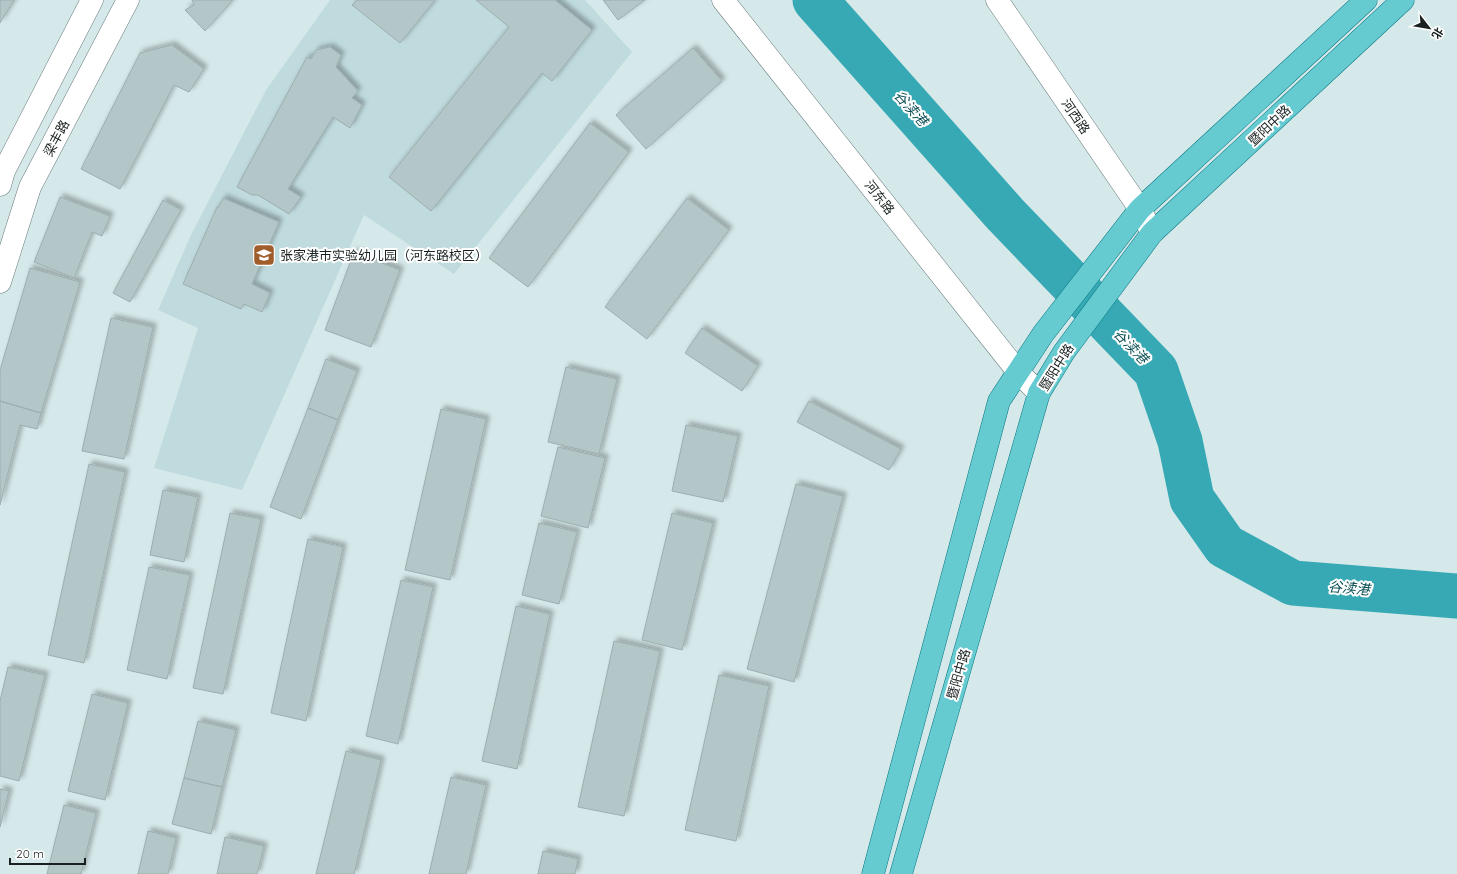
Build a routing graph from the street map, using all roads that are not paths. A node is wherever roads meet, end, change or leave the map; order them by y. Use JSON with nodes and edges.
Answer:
{"nodes":[{"id":1,"x":92,"y":0,"type":"edge"},
{"id":2,"x":128,"y":0,"type":"edge"},
{"id":3,"x":723,"y":0,"type":"edge"},
{"id":4,"x":998,"y":0,"type":"edge"},
{"id":5,"x":1366,"y":0,"type":"edge"},
{"id":6,"x":1404,"y":0,"type":"edge"},
{"id":7,"x":1,"y":175,"type":"edge"},
{"id":8,"x":30,"y":187,"type":"junction"},
{"id":9,"x":1140,"y":210,"type":"junction"},
{"id":10,"x":1152,"y":233,"type":"junction"},
{"id":11,"x":0,"y":282,"type":"edge"},
{"id":12,"x":1018,"y":373,"type":"junction"},
{"id":13,"x":1038,"y":393,"type":"junction"},
{"id":14,"x":873,"y":874,"type":"edge"},
{"id":15,"x":901,"y":874,"type":"edge"}],
"edges":[{"from":1,"to":7,"type":"street"},
{"from":2,"to":8,"type":"street","name":"梁丰路"},
{"from":3,"to":12,"type":"street","name":"河东路"},
{"from":4,"to":9,"type":"street","name":"河西路"},
{"from":5,"to":9,"type":"main road","name":"暨阳中路"},
{"from":6,"to":10,"type":"main road","name":"暨阳中路"},
{"from":7,"to":8,"type":"street"},
{"from":8,"to":11,"type":"street","name":"梁丰路"},
{"from":9,"to":10,"type":"street","name":"河西路"},
{"from":9,"to":12,"type":"main road","name":"暨阳中路"},
{"from":10,"to":13,"type":"main road","name":"暨阳中路"},
{"from":12,"to":13,"type":"street","name":"河东路"},
{"from":12,"to":14,"type":"main road","name":"暨阳中路"},
{"from":13,"to":15,"type":"main road","name":"暨阳中路"}]}
